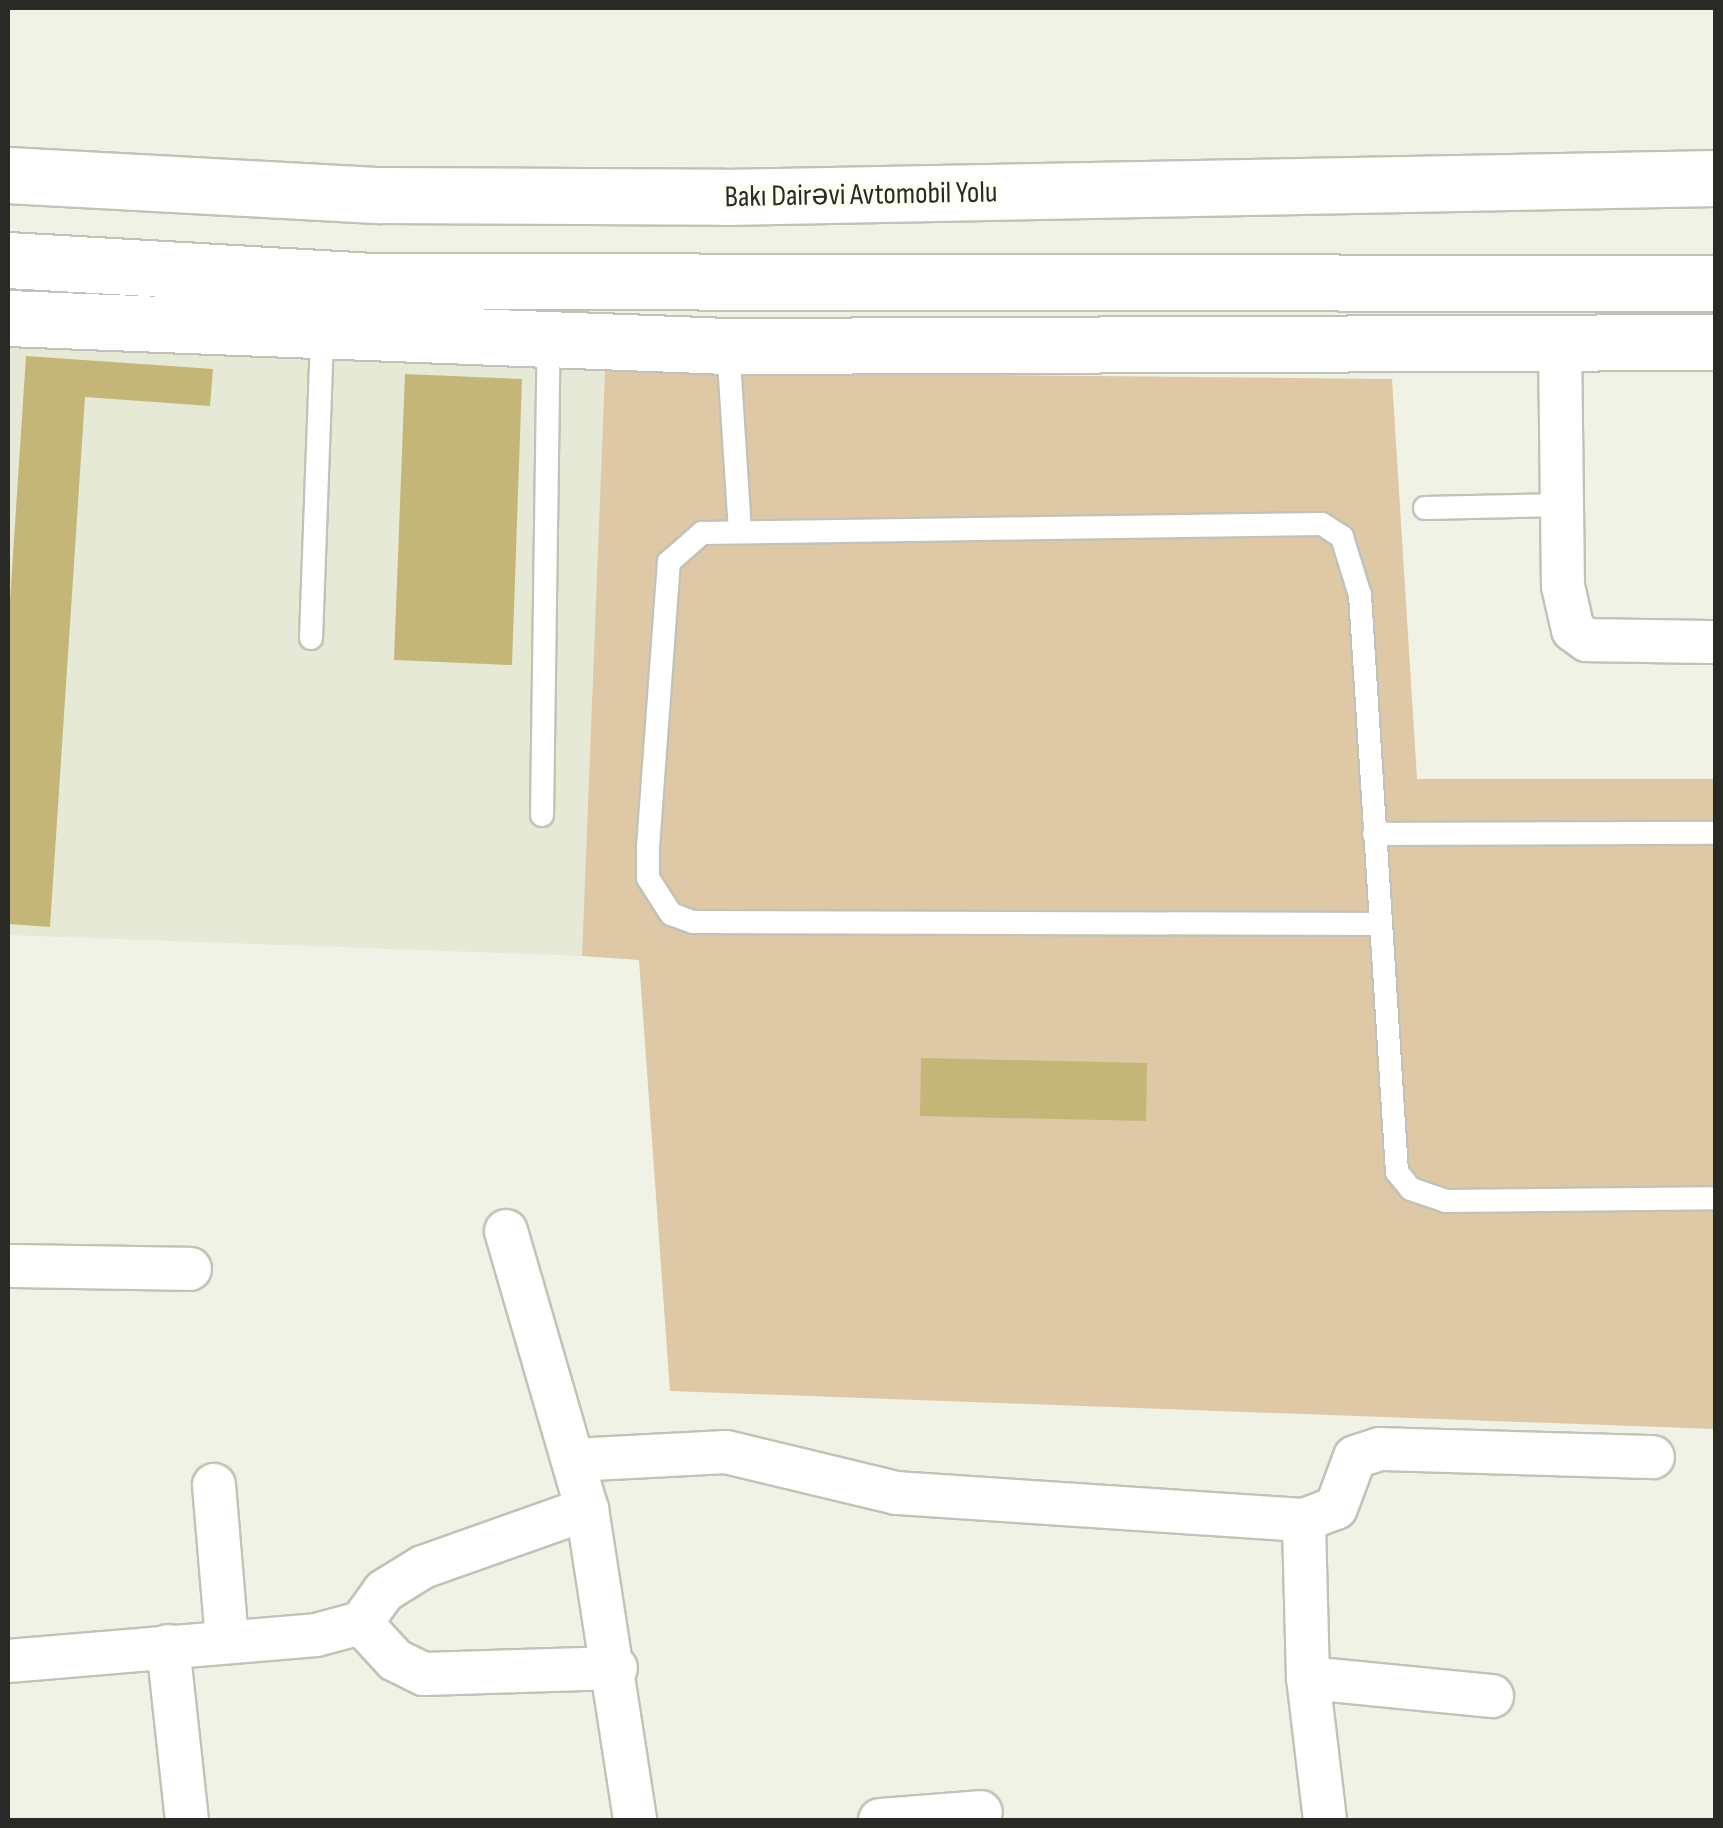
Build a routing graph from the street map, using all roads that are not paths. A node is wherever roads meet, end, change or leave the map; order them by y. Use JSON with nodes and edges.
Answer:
{"nodes":[{"id":1,"x":8,"y":175,"type":"edge"},
{"id":2,"x":1716,"y":178,"type":"edge"},
{"id":3,"x":8,"y":260,"type":"edge"},
{"id":4,"x":1716,"y":284,"type":"edge"},
{"id":5,"x":8,"y":318,"type":"edge"},
{"id":6,"x":322,"y":334,"type":"junction"},
{"id":7,"x":549,"y":342,"type":"junction"},
{"id":8,"x":1560,"y":342,"type":"junction"},
{"id":9,"x":1716,"y":342,"type":"edge"},
{"id":10,"x":728,"y":346,"type":"junction"},
{"id":11,"x":1562,"y":506,"type":"junction"},
{"id":12,"x":1425,"y":508,"type":"dead end"},
{"id":13,"x":740,"y":532,"type":"junction"},
{"id":14,"x":310,"y":638,"type":"dead end"},
{"id":15,"x":1716,"y":642,"type":"edge"},
{"id":16,"x":542,"y":815,"type":"dead end"},
{"id":17,"x":1716,"y":833,"type":"edge"},
{"id":18,"x":1374,"y":834,"type":"junction"},
{"id":19,"x":1379,"y":924,"type":"junction"},
{"id":20,"x":1716,"y":1198,"type":"edge"},
{"id":21,"x":506,"y":1231,"type":"dead end"},
{"id":22,"x":8,"y":1266,"type":"edge"},
{"id":23,"x":190,"y":1268,"type":"dead end"},
{"id":24,"x":1653,"y":1457,"type":"dead end"},
{"id":25,"x":573,"y":1460,"type":"junction"},
{"id":26,"x":214,"y":1485,"type":"dead end"},
{"id":27,"x":587,"y":1510,"type":"junction"},
{"id":28,"x":1304,"y":1520,"type":"junction"},
{"id":29,"x":361,"y":1623,"type":"junction"},
{"id":30,"x":227,"y":1639,"type":"junction"},
{"id":31,"x":168,"y":1646,"type":"junction"},
{"id":32,"x":8,"y":1661,"type":"edge"},
{"id":33,"x":616,"y":1668,"type":"junction"},
{"id":34,"x":1308,"y":1678,"type":"junction"},
{"id":35,"x":1492,"y":1696,"type":"dead end"},
{"id":36,"x":982,"y":1812,"type":"dead end"},
{"id":37,"x":187,"y":1820,"type":"edge"},
{"id":38,"x":634,"y":1820,"type":"edge"},
{"id":39,"x":880,"y":1820,"type":"edge"},
{"id":40,"x":1326,"y":1820,"type":"edge"}],
"edges":[{"from":1,"to":2,"type":"main road","name":"Bakı Dairəvi Avtomobil Yolu"},
{"from":3,"to":4,"type":"main road"},
{"from":5,"to":6,"type":"main road"},
{"from":6,"to":7,"type":"main road"},
{"from":6,"to":14,"type":"lane"},
{"from":7,"to":10,"type":"main road"},
{"from":7,"to":16,"type":"lane"},
{"from":8,"to":9,"type":"main road"},
{"from":8,"to":10,"type":"main road"},
{"from":8,"to":11,"type":"street"},
{"from":10,"to":13,"type":"lane"},
{"from":11,"to":12,"type":"lane"},
{"from":11,"to":15,"type":"street"},
{"from":13,"to":18,"type":"lane"},
{"from":13,"to":19,"type":"lane"},
{"from":17,"to":18,"type":"lane"},
{"from":18,"to":19,"type":"lane"},
{"from":19,"to":20,"type":"lane"},
{"from":21,"to":25,"type":"street"},
{"from":22,"to":23,"type":"street"},
{"from":24,"to":28,"type":"street"},
{"from":25,"to":27,"type":"street"},
{"from":25,"to":28,"type":"street"},
{"from":26,"to":30,"type":"street"},
{"from":27,"to":29,"type":"street"},
{"from":27,"to":33,"type":"street"},
{"from":28,"to":34,"type":"street"},
{"from":29,"to":30,"type":"street"},
{"from":29,"to":33,"type":"street"},
{"from":30,"to":31,"type":"street"},
{"from":31,"to":32,"type":"street"},
{"from":31,"to":37,"type":"street"},
{"from":33,"to":38,"type":"street"},
{"from":34,"to":35,"type":"street"},
{"from":34,"to":40,"type":"street"},
{"from":36,"to":39,"type":"street"}]}
